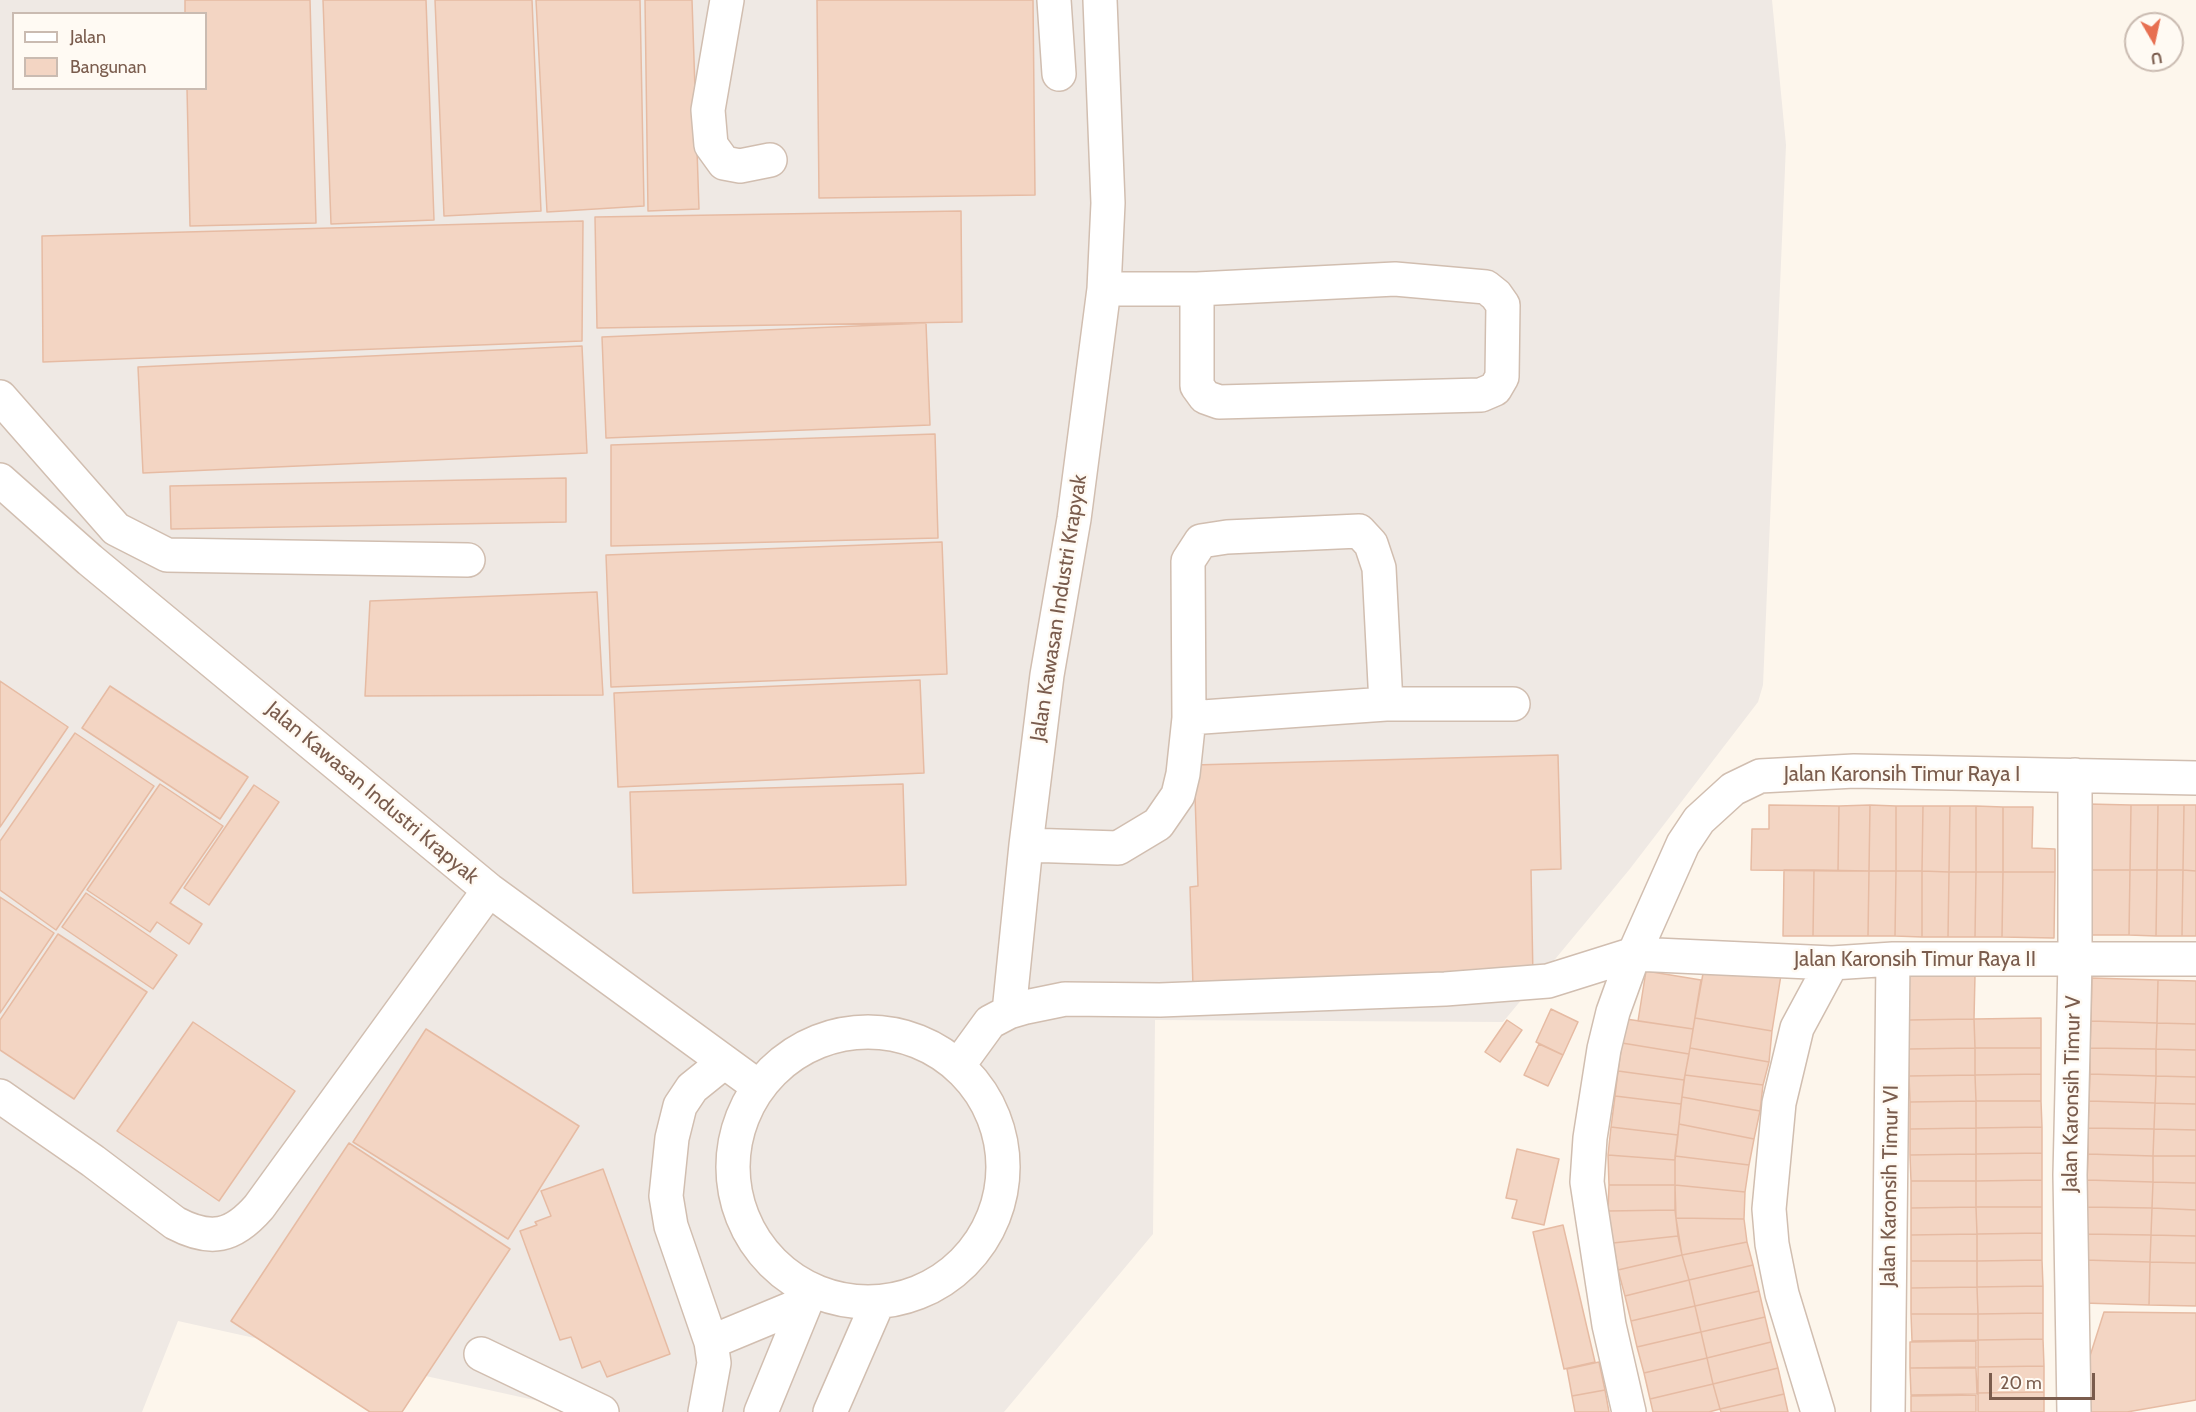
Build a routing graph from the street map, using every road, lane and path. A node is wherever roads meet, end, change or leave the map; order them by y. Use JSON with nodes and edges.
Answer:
{"nodes":[{"id":1,"x":727,"y":0,"type":"edge"},
{"id":2,"x":1054,"y":0,"type":"edge"},
{"id":3,"x":1100,"y":0,"type":"edge"},
{"id":4,"x":1059,"y":74,"type":"dead end"},
{"id":5,"x":770,"y":160,"type":"dead end"},
{"id":6,"x":1104,"y":289,"type":"junction"},
{"id":7,"x":1197,"y":289,"type":"junction"},
{"id":8,"x":0,"y":397,"type":"edge"},
{"id":9,"x":0,"y":480,"type":"edge"},
{"id":10,"x":468,"y":560,"type":"dead end"},
{"id":11,"x":1513,"y":704,"type":"dead end"},
{"id":12,"x":1386,"y":705,"type":"junction"},
{"id":13,"x":1190,"y":718,"type":"junction"},
{"id":14,"x":2075,"y":775,"type":"junction"},
{"id":15,"x":2196,"y":778,"type":"edge"},
{"id":16,"x":1026,"y":845,"type":"junction"},
{"id":17,"x":489,"y":890,"type":"junction"},
{"id":18,"x":1634,"y":954,"type":"junction"},
{"id":19,"x":2196,"y":959,"type":"edge"},
{"id":20,"x":1893,"y":960,"type":"junction"},
{"id":21,"x":2074,"y":961,"type":"junction"},
{"id":22,"x":1832,"y":963,"type":"junction"},
{"id":23,"x":1009,"y":1012,"type":"junction"},
{"id":24,"x":723,"y":1063,"type":"junction"},
{"id":25,"x":958,"y":1066,"type":"junction"},
{"id":26,"x":759,"y":1087,"type":"junction"},
{"id":27,"x":0,"y":1096,"type":"edge"},
{"id":28,"x":808,"y":1296,"type":"junction"},
{"id":29,"x":878,"y":1302,"type":"junction"},
{"id":30,"x":711,"y":1341,"type":"junction"},
{"id":31,"x":481,"y":1354,"type":"dead end"},
{"id":32,"x":602,"y":1412,"type":"edge"},
{"id":33,"x":705,"y":1412,"type":"edge"},
{"id":34,"x":760,"y":1412,"type":"edge"},
{"id":35,"x":830,"y":1412,"type":"edge"},
{"id":36,"x":1629,"y":1412,"type":"edge"},
{"id":37,"x":1818,"y":1412,"type":"edge"},
{"id":38,"x":1888,"y":1412,"type":"edge"},
{"id":39,"x":2074,"y":1412,"type":"edge"}],
"edges":[{"from":1,"to":5,"type":"street"},
{"from":2,"to":4,"type":"street"},
{"from":3,"to":6,"type":"street","name":"Jalan Kawasan Industri Krapyak"},
{"from":6,"to":7,"type":"street"},
{"from":6,"to":16,"type":"street","name":"Jalan Kawasan Industri Krapyak"},
{"from":7,"to":7,"type":"street"},
{"from":8,"to":10,"type":"street"},
{"from":9,"to":17,"type":"street","name":"Jalan Kawasan Industri Krapyak"},
{"from":11,"to":12,"type":"street"},
{"from":12,"to":13,"type":"street"},
{"from":12,"to":13,"type":"street"},
{"from":13,"to":16,"type":"street"},
{"from":14,"to":15,"type":"street","name":"Jalan Karonsih Timur Raya I"},
{"from":14,"to":18,"type":"street","name":"Jalan Karonsih Timur Raya I"},
{"from":14,"to":21,"type":"street","name":"Jalan Karonsih Timur V"},
{"from":16,"to":23,"type":"street","name":"Jalan Kawasan Industri Krapyak"},
{"from":17,"to":24,"type":"street","name":"Jalan Kawasan Industri Krapyak"},
{"from":17,"to":27,"type":"street"},
{"from":18,"to":22,"type":"street","name":"Jalan Karonsih Timur Raya II"},
{"from":18,"to":23,"type":"street"},
{"from":18,"to":36,"type":"street","name":"Jalan Karonsih Timur Raya I"},
{"from":19,"to":21,"type":"street","name":"Jalan Karonsih Timur Raya II"},
{"from":20,"to":21,"type":"street","name":"Jalan Karonsih Timur Raya II"},
{"from":20,"to":22,"type":"street","name":"Jalan Karonsih Timur Raya II"},
{"from":20,"to":38,"type":"street","name":"Jalan Karonsih Timur VI"},
{"from":21,"to":39,"type":"street","name":"Jalan Karonsih Timur V"},
{"from":22,"to":37,"type":"street"},
{"from":23,"to":25,"type":"street"},
{"from":24,"to":26,"type":"street","name":"Jalan Kawasan Industri Krapyak"},
{"from":24,"to":30,"type":"street"},
{"from":25,"to":26,"type":"street"},
{"from":25,"to":29,"type":"street"},
{"from":26,"to":28,"type":"street"},
{"from":28,"to":29,"type":"street"},
{"from":28,"to":30,"type":"street"},
{"from":28,"to":34,"type":"street"},
{"from":29,"to":35,"type":"street"},
{"from":30,"to":33,"type":"street"},
{"from":31,"to":32,"type":"street"}]}
